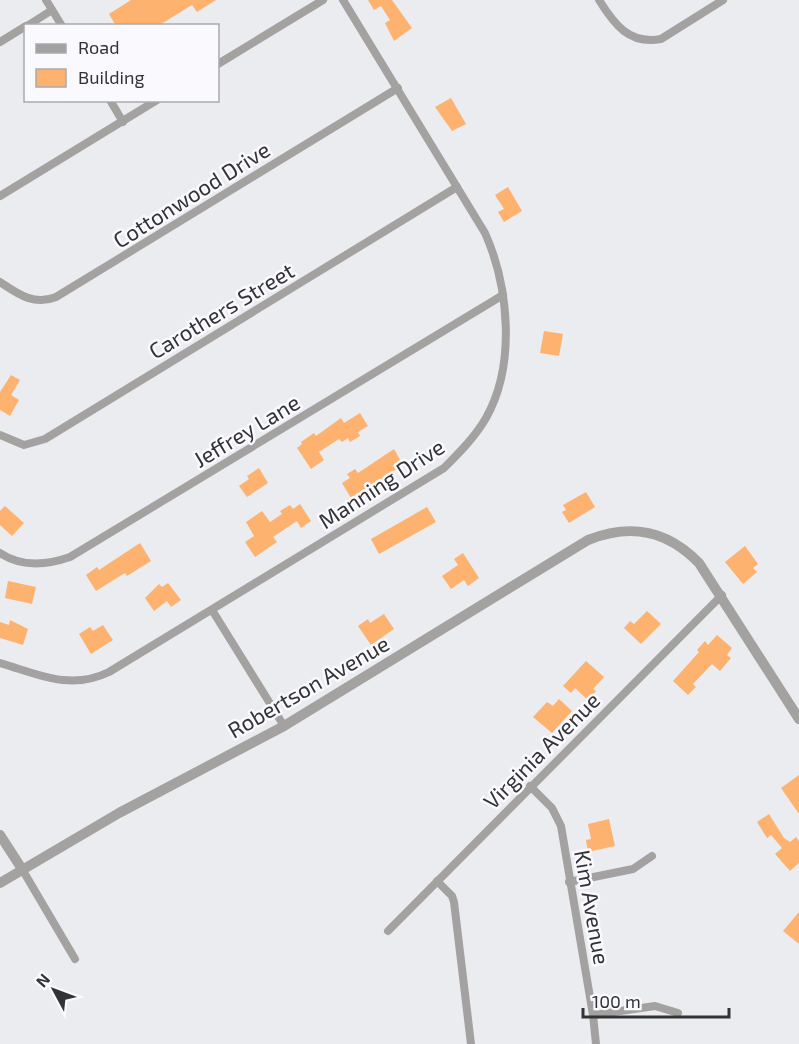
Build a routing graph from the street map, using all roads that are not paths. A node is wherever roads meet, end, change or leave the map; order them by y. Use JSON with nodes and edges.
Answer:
{"nodes":[{"id":1,"x":46,"y":0,"type":"edge"},
{"id":2,"x":323,"y":0,"type":"edge"},
{"id":3,"x":343,"y":0,"type":"edge"},
{"id":4,"x":599,"y":0,"type":"edge"},
{"id":5,"x":723,"y":0,"type":"edge"},
{"id":6,"x":52,"y":10,"type":"junction"},
{"id":7,"x":29,"y":24,"type":"edge"},
{"id":8,"x":61,"y":24,"type":"edge"},
{"id":9,"x":24,"y":27,"type":"edge"},
{"id":10,"x":0,"y":42,"type":"edge"},
{"id":11,"x":219,"y":63,"type":"edge"},
{"id":12,"x":398,"y":88,"type":"junction"},
{"id":13,"x":111,"y":102,"type":"edge"},
{"id":14,"x":155,"y":102,"type":"edge"},
{"id":15,"x":123,"y":122,"type":"junction"},
{"id":16,"x":457,"y":187,"type":"junction"},
{"id":17,"x":0,"y":196,"type":"edge"},
{"id":18,"x":0,"y":282,"type":"edge"},
{"id":19,"x":503,"y":295,"type":"junction"},
{"id":20,"x":0,"y":435,"type":"edge"},
{"id":21,"x":0,"y":553,"type":"edge"},
{"id":22,"x":722,"y":595,"type":"junction"},
{"id":23,"x":212,"y":610,"type":"junction"},
{"id":24,"x":0,"y":663,"type":"edge"},
{"id":25,"x":799,"y":719,"type":"edge"},
{"id":26,"x":284,"y":726,"type":"junction"},
{"id":27,"x":530,"y":786,"type":"junction"},
{"id":28,"x":0,"y":835,"type":"edge"},
{"id":29,"x":652,"y":856,"type":"dead end"},
{"id":30,"x":22,"y":869,"type":"junction"},
{"id":31,"x":437,"y":881,"type":"junction"},
{"id":32,"x":569,"y":882,"type":"junction"},
{"id":33,"x":0,"y":883,"type":"edge"},
{"id":34,"x":388,"y":931,"type":"dead end"},
{"id":35,"x":75,"y":959,"type":"dead end"},
{"id":36,"x":678,"y":1013,"type":"dead end"},
{"id":37,"x":593,"y":1015,"type":"junction"},
{"id":38,"x":471,"y":1044,"type":"edge"},
{"id":39,"x":596,"y":1044,"type":"edge"}],
"edges":[{"from":1,"to":6,"type":"street"},
{"from":2,"to":11,"type":"street"},
{"from":3,"to":12,"type":"street","name":"Manning Drive"},
{"from":4,"to":5,"type":"street"},
{"from":6,"to":7,"type":"street"},
{"from":6,"to":8,"type":"street"},
{"from":9,"to":10,"type":"street"},
{"from":12,"to":16,"type":"street","name":"Manning Drive"},
{"from":12,"to":18,"type":"street","name":"Cottonwood Drive"},
{"from":13,"to":15,"type":"street"},
{"from":14,"to":15,"type":"street"},
{"from":15,"to":17,"type":"street"},
{"from":16,"to":19,"type":"street","name":"Manning Drive"},
{"from":16,"to":20,"type":"street","name":"Carothers Street"},
{"from":19,"to":21,"type":"street","name":"Jeffrey Lane"},
{"from":19,"to":23,"type":"street","name":"Manning Drive"},
{"from":22,"to":25,"type":"street"},
{"from":22,"to":26,"type":"street","name":"Robertson Avenue"},
{"from":22,"to":27,"type":"street","name":"Virginia Avenue"},
{"from":23,"to":24,"type":"street","name":"Manning Drive"},
{"from":23,"to":26,"type":"street"},
{"from":26,"to":30,"type":"street","name":"Robertson Avenue"},
{"from":27,"to":31,"type":"street","name":"Virginia Avenue"},
{"from":27,"to":32,"type":"street","name":"Kim Avenue"},
{"from":28,"to":30,"type":"street"},
{"from":29,"to":32,"type":"street"},
{"from":30,"to":33,"type":"street","name":"Robertson Avenue"},
{"from":30,"to":35,"type":"street"},
{"from":31,"to":34,"type":"street","name":"Virginia Avenue"},
{"from":31,"to":38,"type":"street"},
{"from":32,"to":37,"type":"street","name":"Kim Avenue"},
{"from":36,"to":37,"type":"street"},
{"from":37,"to":39,"type":"street","name":"Kim Avenue"}]}
